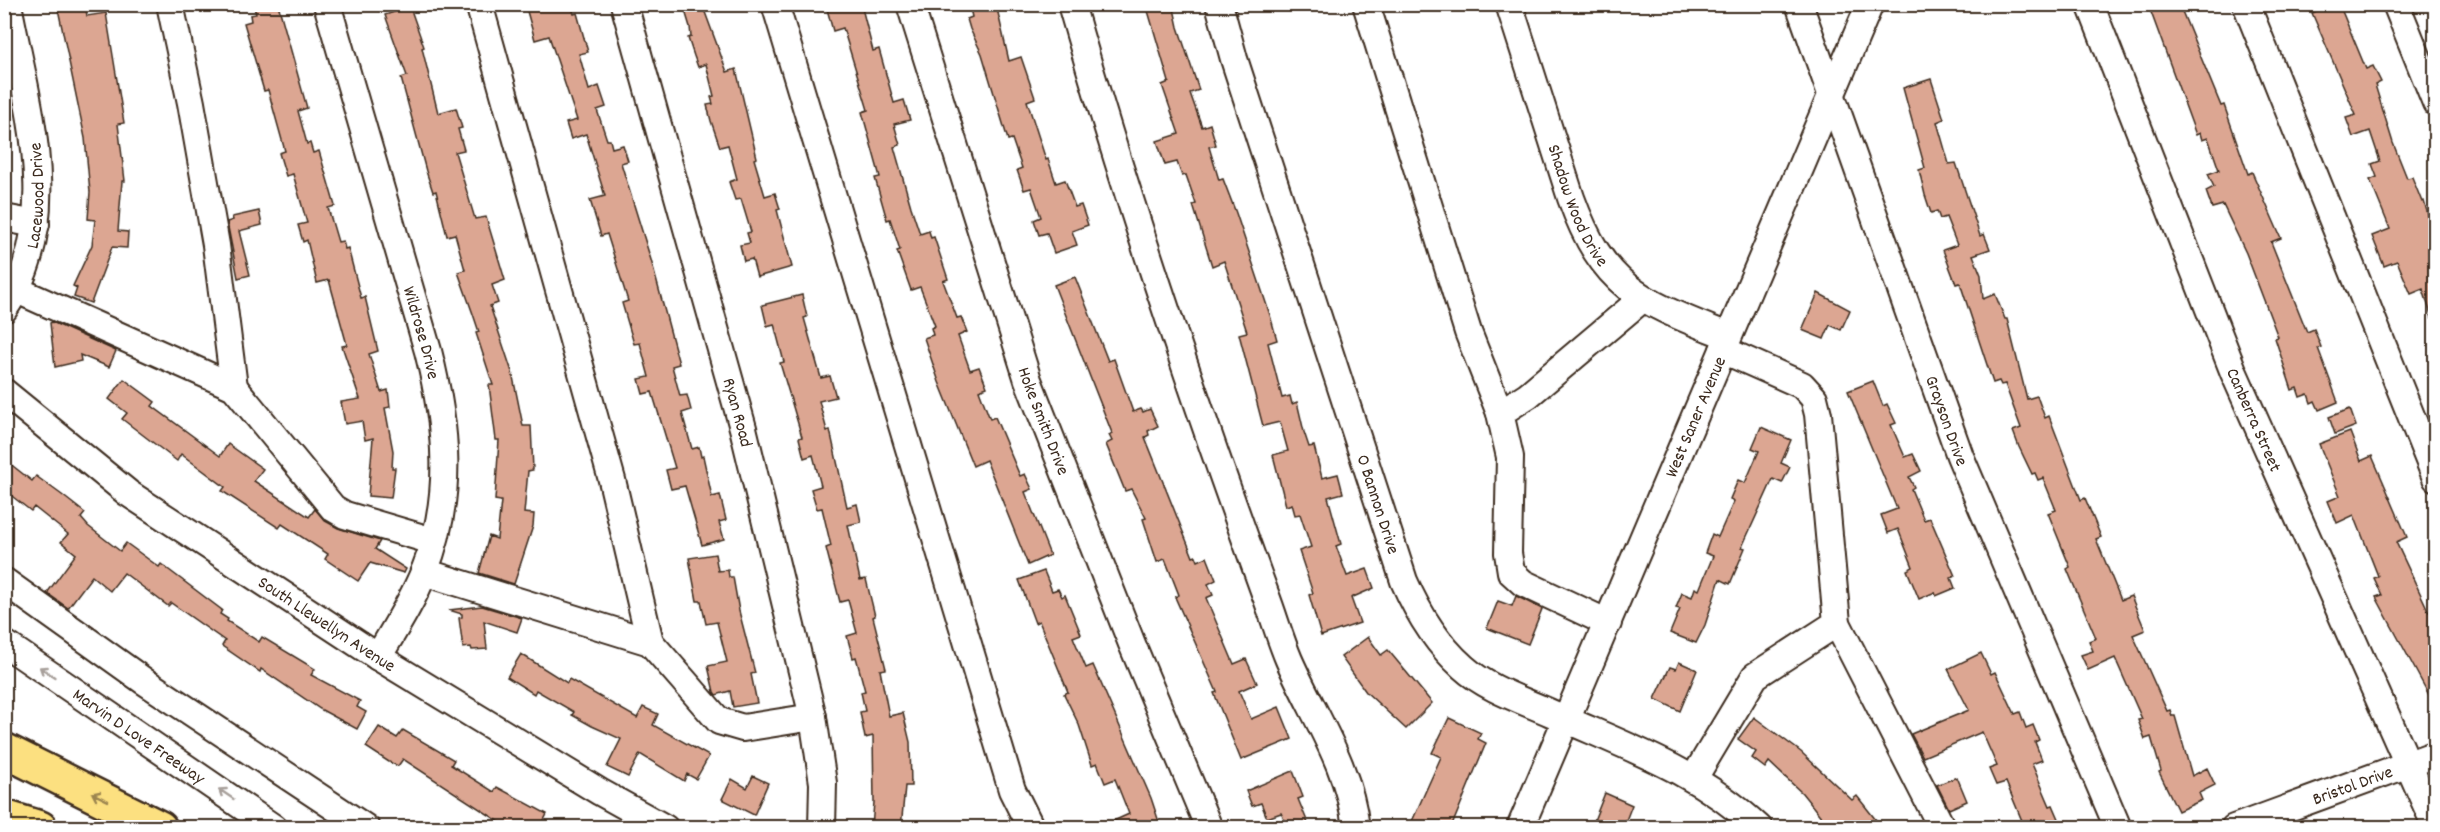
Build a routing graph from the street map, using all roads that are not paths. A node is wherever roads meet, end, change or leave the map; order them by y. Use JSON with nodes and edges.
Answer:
{"nodes":[{"id":1,"x":8,"y":4,"type":"edge"},
{"id":2,"x":170,"y":4,"type":"edge"},
{"id":3,"x":327,"y":4,"type":"edge"},
{"id":4,"x":478,"y":4,"type":"edge"},
{"id":5,"x":624,"y":4,"type":"edge"},
{"id":6,"x":775,"y":4,"type":"edge"},
{"id":7,"x":910,"y":4,"type":"edge"},
{"id":8,"x":1071,"y":4,"type":"edge"},
{"id":9,"x":1219,"y":4,"type":"edge"},
{"id":10,"x":1366,"y":4,"type":"edge"},
{"id":11,"x":1509,"y":4,"type":"edge"},
{"id":12,"x":1799,"y":4,"type":"edge"},
{"id":13,"x":1870,"y":4,"type":"edge"},
{"id":14,"x":2090,"y":4,"type":"edge"},
{"id":15,"x":2246,"y":4,"type":"edge"},
{"id":16,"x":2396,"y":4,"type":"edge"},
{"id":17,"x":1830,"y":98,"type":"junction"},
{"id":18,"x":2436,"y":103,"type":"edge"},
{"id":19,"x":4,"y":218,"type":"edge"},
{"id":20,"x":36,"y":224,"type":"junction"},
{"id":21,"x":11,"y":299,"type":"edge"},
{"id":22,"x":1642,"y":299,"type":"junction"},
{"id":23,"x":1726,"y":343,"type":"junction"},
{"id":24,"x":234,"y":387,"type":"junction"},
{"id":25,"x":4,"y":392,"type":"edge"},
{"id":26,"x":1500,"y":414,"type":"junction"},
{"id":27,"x":2436,"y":478,"type":"edge"},
{"id":28,"x":433,"y":541,"type":"junction"},
{"id":29,"x":424,"y":572,"type":"junction"},
{"id":30,"x":4,"y":581,"type":"edge"},
{"id":31,"x":1837,"y":622,"type":"junction"},
{"id":32,"x":1608,"y":623,"type":"junction"},
{"id":33,"x":650,"y":642,"type":"junction"},
{"id":34,"x":4,"y":643,"type":"edge"},
{"id":35,"x":378,"y":657,"type":"junction"},
{"id":36,"x":813,"y":717,"type":"junction"},
{"id":37,"x":1567,"y":720,"type":"junction"},
{"id":38,"x":4,"y":750,"type":"edge"},
{"id":39,"x":2436,"y":754,"type":"edge"},
{"id":40,"x":2407,"y":765,"type":"junction"},
{"id":41,"x":1694,"y":778,"type":"junction"},
{"id":42,"x":4,"y":817,"type":"edge"},
{"id":43,"x":2436,"y":827,"type":"edge"},
{"id":44,"x":40,"y":828,"type":"edge"},
{"id":45,"x":160,"y":828,"type":"edge"},
{"id":46,"x":274,"y":828,"type":"edge"},
{"id":47,"x":366,"y":828,"type":"edge"},
{"id":48,"x":665,"y":828,"type":"edge"},
{"id":49,"x":822,"y":828,"type":"edge"},
{"id":50,"x":1031,"y":828,"type":"edge"},
{"id":51,"x":1209,"y":828,"type":"edge"},
{"id":52,"x":1356,"y":828,"type":"edge"},
{"id":53,"x":1520,"y":828,"type":"edge"},
{"id":54,"x":1759,"y":828,"type":"edge"},
{"id":55,"x":1942,"y":828,"type":"edge"},
{"id":56,"x":2118,"y":828,"type":"edge"},
{"id":57,"x":2234,"y":828,"type":"edge"}],
"edges":[{"from":1,"to":20,"type":"street","name":"Lacewood Drive"},
{"from":2,"to":24,"type":"street"},
{"from":3,"to":28,"type":"street","name":"Wildrose Drive"},
{"from":4,"to":33,"type":"street"},
{"from":5,"to":36,"type":"street","name":"Ryan Road"},
{"from":6,"to":50,"type":"street"},
{"from":7,"to":51,"type":"street","name":"Hoke Smith Drive"},
{"from":8,"to":52,"type":"street"},
{"from":9,"to":37,"type":"street","name":"O Bannon Drive"},
{"from":10,"to":26,"type":"street"},
{"from":11,"to":22,"type":"street","name":"Shadow Wood Drive"},
{"from":12,"to":17,"type":"street","name":"Grayson Drive"},
{"from":13,"to":17,"type":"street","name":"West Saner Avenue"},
{"from":14,"to":40,"type":"street","name":"Canberra Street"},
{"from":15,"to":27,"type":"street"},
{"from":16,"to":18,"type":"street"},
{"from":17,"to":23,"type":"street","name":"West Saner Avenue"},
{"from":17,"to":56,"type":"street","name":"Grayson Drive"},
{"from":19,"to":20,"type":"street"},
{"from":20,"to":21,"type":"street","name":"Lacewood Drive"},
{"from":21,"to":24,"type":"street"},
{"from":22,"to":23,"type":"street","name":"Shadow Wood Drive"},
{"from":22,"to":26,"type":"street"},
{"from":23,"to":31,"type":"street","name":"Shadow Wood Drive"},
{"from":23,"to":32,"type":"street","name":"West Saner Avenue"},
{"from":24,"to":28,"type":"street"},
{"from":25,"to":35,"type":"street","name":"South Llewellyn Avenue"},
{"from":26,"to":32,"type":"street"},
{"from":28,"to":29,"type":"street","name":"Wildrose Drive"},
{"from":29,"to":33,"type":"street"},
{"from":29,"to":35,"type":"street","name":"Wildrose Drive"},
{"from":30,"to":47,"type":"street"},
{"from":31,"to":41,"type":"street"},
{"from":31,"to":55,"type":"street"},
{"from":32,"to":37,"type":"street","name":"West Saner Avenue"},
{"from":33,"to":36,"type":"street"},
{"from":46,"to":34,"type":"street","name":"Marvin D Love Freeway","one_way":true},
{"from":35,"to":48,"type":"street","name":"South Llewellyn Avenue"},
{"from":36,"to":49,"type":"street","name":"Ryan Road"},
{"from":37,"to":41,"type":"street","name":"O Bannon Drive"},
{"from":37,"to":53,"type":"street","name":"West Saner Avenue"},
{"from":45,"to":38,"type":"highway","one_way":true},
{"from":39,"to":40,"type":"street","name":"Bristol Drive"},
{"from":40,"to":43,"type":"street","name":"Canberra Street"},
{"from":40,"to":57,"type":"street","name":"Bristol Drive"},
{"from":41,"to":54,"type":"street","name":"O Bannon Drive"},
{"from":42,"to":44,"type":"highway"}]}
